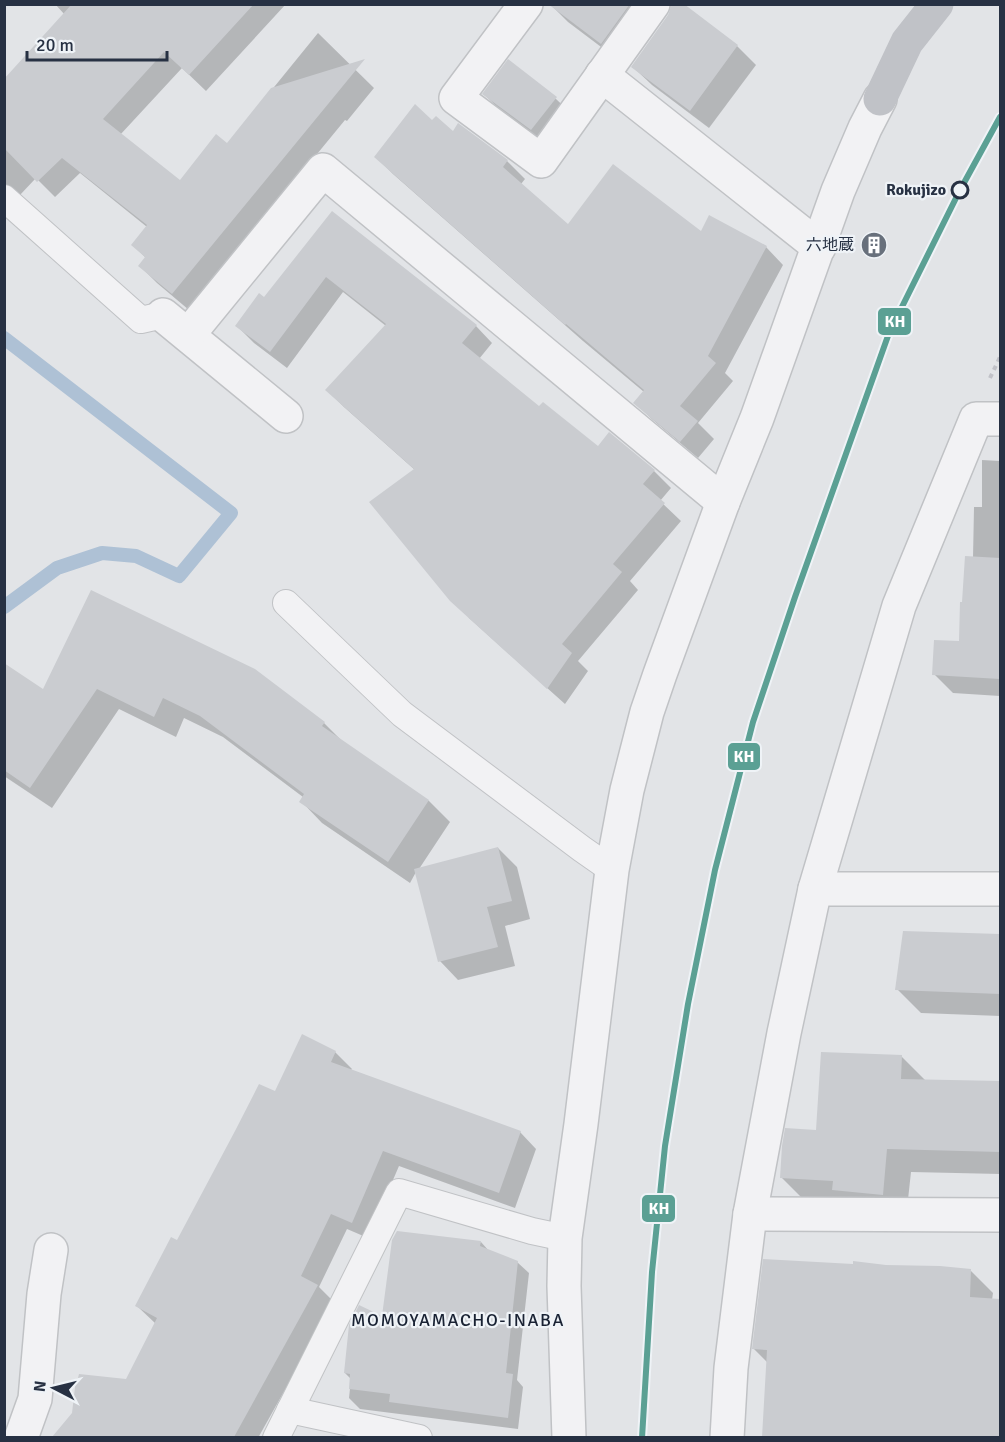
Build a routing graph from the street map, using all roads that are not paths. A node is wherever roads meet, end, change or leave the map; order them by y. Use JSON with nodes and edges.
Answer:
{"nodes":[{"id":1,"x":526,"y":4,"type":"edge"},
{"id":2,"x":653,"y":4,"type":"edge"},
{"id":3,"x":937,"y":4,"type":"edge"},
{"id":4,"x":602,"y":75,"type":"junction"},
{"id":5,"x":880,"y":99,"type":"joint"},
{"id":6,"x":4,"y":198,"type":"edge"},
{"id":7,"x":819,"y":247,"type":"junction"},
{"id":8,"x":163,"y":315,"type":"joint"},
{"id":9,"x":188,"y":335,"type":"junction"},
{"id":10,"x":286,"y":416,"type":"dead end"},
{"id":11,"x":1000,"y":419,"type":"edge"},
{"id":12,"x":723,"y":502,"type":"junction"},
{"id":13,"x":286,"y":603,"type":"dead end"},
{"id":14,"x":612,"y":870,"type":"junction"},
{"id":15,"x":815,"y":889,"type":"junction"},
{"id":16,"x":1000,"y":889,"type":"edge"},
{"id":17,"x":750,"y":1214,"type":"junction"},
{"id":18,"x":1000,"y":1215,"type":"edge"},
{"id":19,"x":565,"y":1238,"type":"junction"},
{"id":20,"x":51,"y":1250,"type":"dead end"},
{"id":21,"x":290,"y":1410,"type":"junction"},
{"id":22,"x":21,"y":1437,"type":"edge"},
{"id":23,"x":276,"y":1437,"type":"edge"},
{"id":24,"x":419,"y":1437,"type":"edge"},
{"id":25,"x":569,"y":1437,"type":"edge"},
{"id":26,"x":727,"y":1437,"type":"edge"}],
"edges":[{"from":1,"to":4,"type":"street"},
{"from":2,"to":4,"type":"street"},
{"from":3,"to":5,"type":"main road"},
{"from":4,"to":7,"type":"street"},
{"from":5,"to":7,"type":"street"},
{"from":6,"to":8,"type":"lane"},
{"from":7,"to":12,"type":"street"},
{"from":8,"to":9,"type":"street"},
{"from":9,"to":10,"type":"street"},
{"from":9,"to":12,"type":"street"},
{"from":11,"to":15,"type":"street"},
{"from":12,"to":14,"type":"street"},
{"from":13,"to":14,"type":"lane"},
{"from":14,"to":19,"type":"street"},
{"from":15,"to":16,"type":"street"},
{"from":15,"to":17,"type":"street"},
{"from":17,"to":18,"type":"street"},
{"from":17,"to":26,"type":"street"},
{"from":19,"to":21,"type":"lane"},
{"from":19,"to":25,"type":"street"},
{"from":20,"to":22,"type":"street"},
{"from":21,"to":23,"type":"lane"},
{"from":21,"to":24,"type":"lane"}]}
